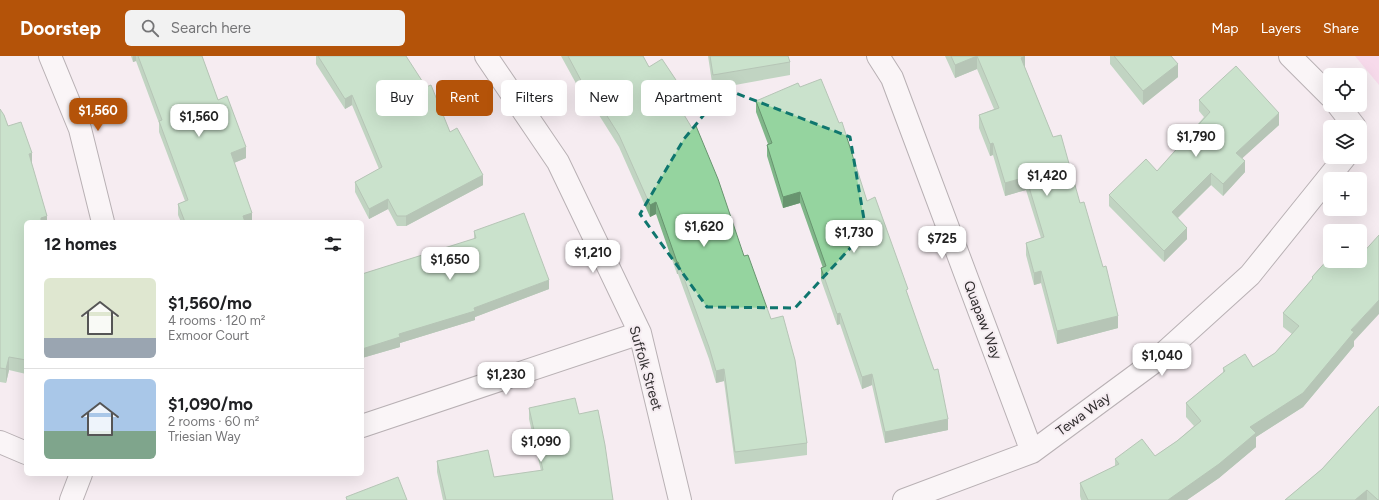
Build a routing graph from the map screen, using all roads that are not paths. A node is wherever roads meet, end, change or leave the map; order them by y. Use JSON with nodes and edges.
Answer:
{"nodes":[{"id":1,"x":50,"y":56,"type":"edge"},
{"id":2,"x":486,"y":56,"type":"edge"},
{"id":3,"x":878,"y":56,"type":"edge"},
{"id":4,"x":1290,"y":56,"type":"edge"},
{"id":5,"x":1323,"y":89,"type":"edge"},
{"id":6,"x":1343,"y":112,"type":"edge"},
{"id":7,"x":1350,"y":120,"type":"edge"},
{"id":8,"x":1339,"y":164,"type":"edge"},
{"id":9,"x":103,"y":220,"type":"edge"},
{"id":10,"x":640,"y":333,"type":"junction"},
{"id":11,"x":364,"y":425,"type":"edge"},
{"id":12,"x":0,"y":442,"type":"edge"},
{"id":13,"x":24,"y":452,"type":"edge"},
{"id":14,"x":1032,"y":452,"type":"junction"},
{"id":15,"x":80,"y":476,"type":"edge"},
{"id":16,"x":71,"y":500,"type":"edge"},
{"id":17,"x":680,"y":500,"type":"edge"},
{"id":18,"x":904,"y":500,"type":"edge"}],
"edges":[{"from":1,"to":9,"type":"street"},
{"from":2,"to":10,"type":"street","name":"Suffolk Street"},
{"from":3,"to":14,"type":"street","name":"Quapaw Way"},
{"from":4,"to":5,"type":"street"},
{"from":6,"to":7,"type":"street"},
{"from":8,"to":14,"type":"street","name":"Tewa Way"},
{"from":10,"to":11,"type":"street"},
{"from":10,"to":17,"type":"street","name":"Suffolk Street"},
{"from":12,"to":13,"type":"street"},
{"from":14,"to":18,"type":"street","name":"Tewa Way"},
{"from":15,"to":16,"type":"street"}]}
